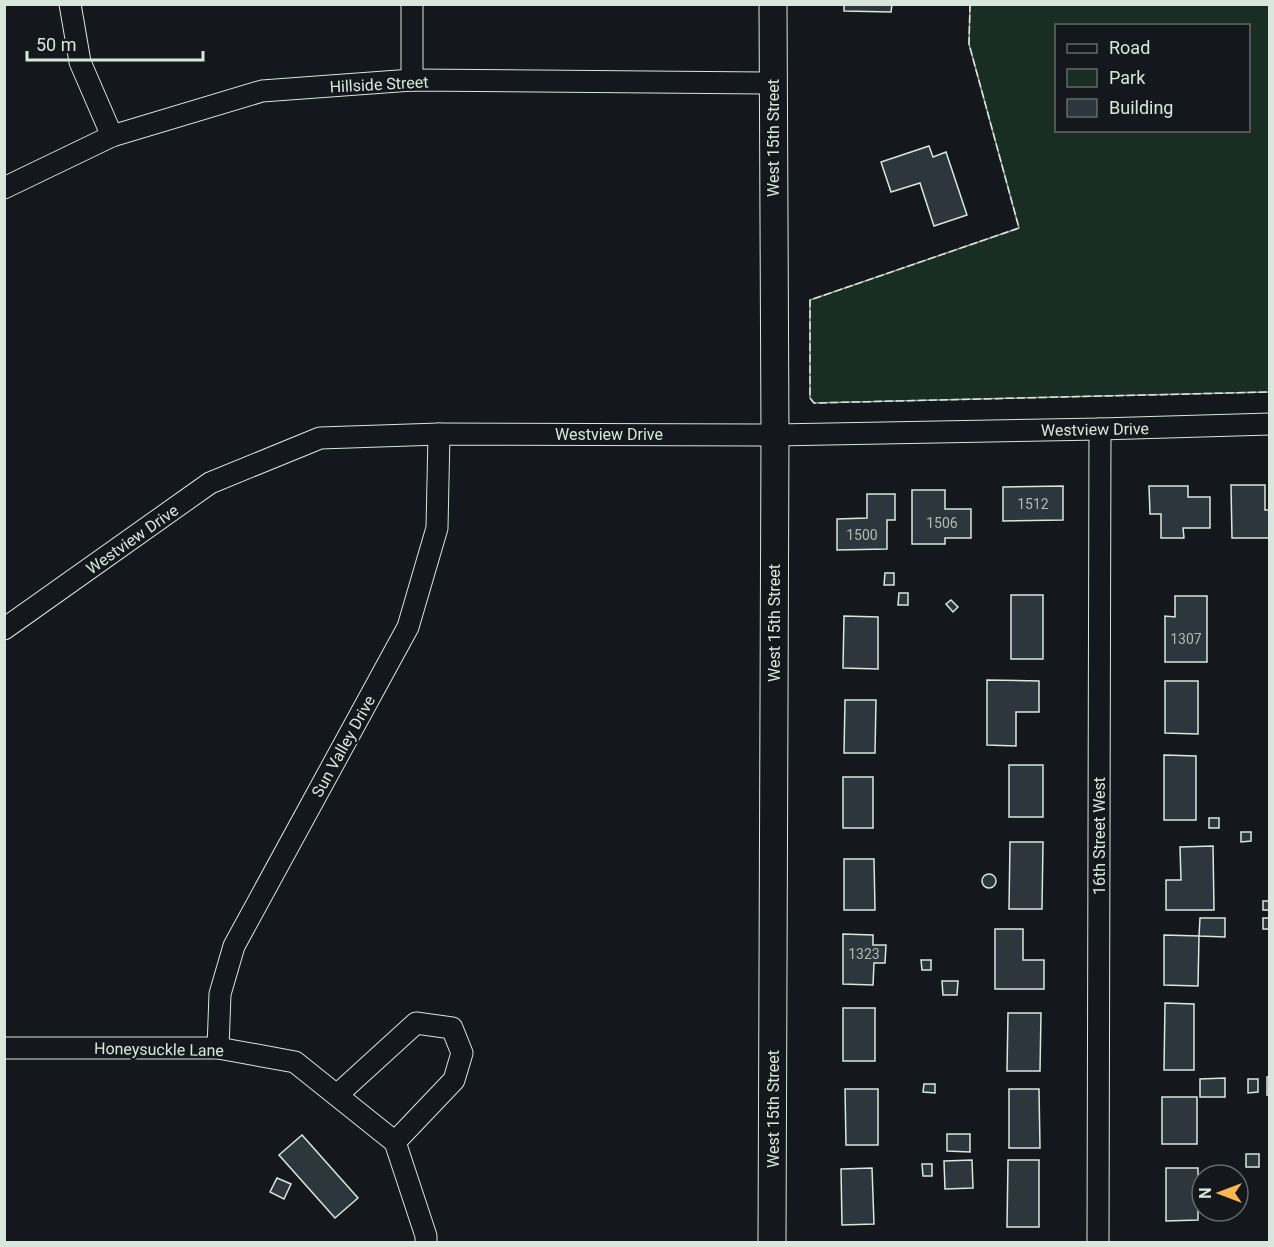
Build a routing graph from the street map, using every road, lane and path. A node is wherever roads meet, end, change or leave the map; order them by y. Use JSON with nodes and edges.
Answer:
{"nodes":[{"id":1,"x":70,"y":4,"type":"edge"},
{"id":2,"x":412,"y":4,"type":"edge"},
{"id":3,"x":772,"y":4,"type":"edge"},
{"id":4,"x":412,"y":81,"type":"junction"},
{"id":5,"x":772,"y":83,"type":"junction"},
{"id":6,"x":112,"y":136,"type":"junction"},
{"id":7,"x":4,"y":188,"type":"edge"},
{"id":8,"x":1269,"y":424,"type":"edge"},
{"id":9,"x":1101,"y":429,"type":"junction"},
{"id":10,"x":439,"y":434,"type":"junction"},
{"id":11,"x":775,"y":435,"type":"junction"},
{"id":12,"x":4,"y":629,"type":"edge"},
{"id":13,"x":4,"y":1048,"type":"edge"},
{"id":14,"x":218,"y":1048,"type":"junction"},
{"id":15,"x":337,"y":1095,"type":"junction"},
{"id":16,"x":395,"y":1142,"type":"junction"},
{"id":17,"x":426,"y":1242,"type":"edge"},
{"id":18,"x":772,"y":1242,"type":"edge"},
{"id":19,"x":1098,"y":1242,"type":"edge"}],
"edges":[{"from":1,"to":6,"type":"street"},
{"from":2,"to":4,"type":"street"},
{"from":3,"to":5,"type":"street","name":"West 15th Street"},
{"from":4,"to":5,"type":"street","name":"Hillside Street"},
{"from":4,"to":6,"type":"street","name":"Hillside Street"},
{"from":5,"to":11,"type":"street","name":"West 15th Street"},
{"from":6,"to":7,"type":"street","name":"Hillside Street"},
{"from":8,"to":9,"type":"street","name":"Westview Drive"},
{"from":9,"to":11,"type":"street","name":"Westview Drive"},
{"from":9,"to":19,"type":"street","name":"16th Street West"},
{"from":10,"to":11,"type":"street","name":"Westview Drive"},
{"from":10,"to":12,"type":"street","name":"Westview Drive"},
{"from":10,"to":14,"type":"street","name":"Sun Valley Drive"},
{"from":11,"to":18,"type":"street","name":"West 15th Street"},
{"from":13,"to":14,"type":"street","name":"Honeysuckle Lane"},
{"from":14,"to":15,"type":"street","name":"Honeysuckle Lane"},
{"from":15,"to":16,"type":"street","name":"Honeysuckle Lane"},
{"from":15,"to":16,"type":"street"},
{"from":16,"to":17,"type":"street"}]}
